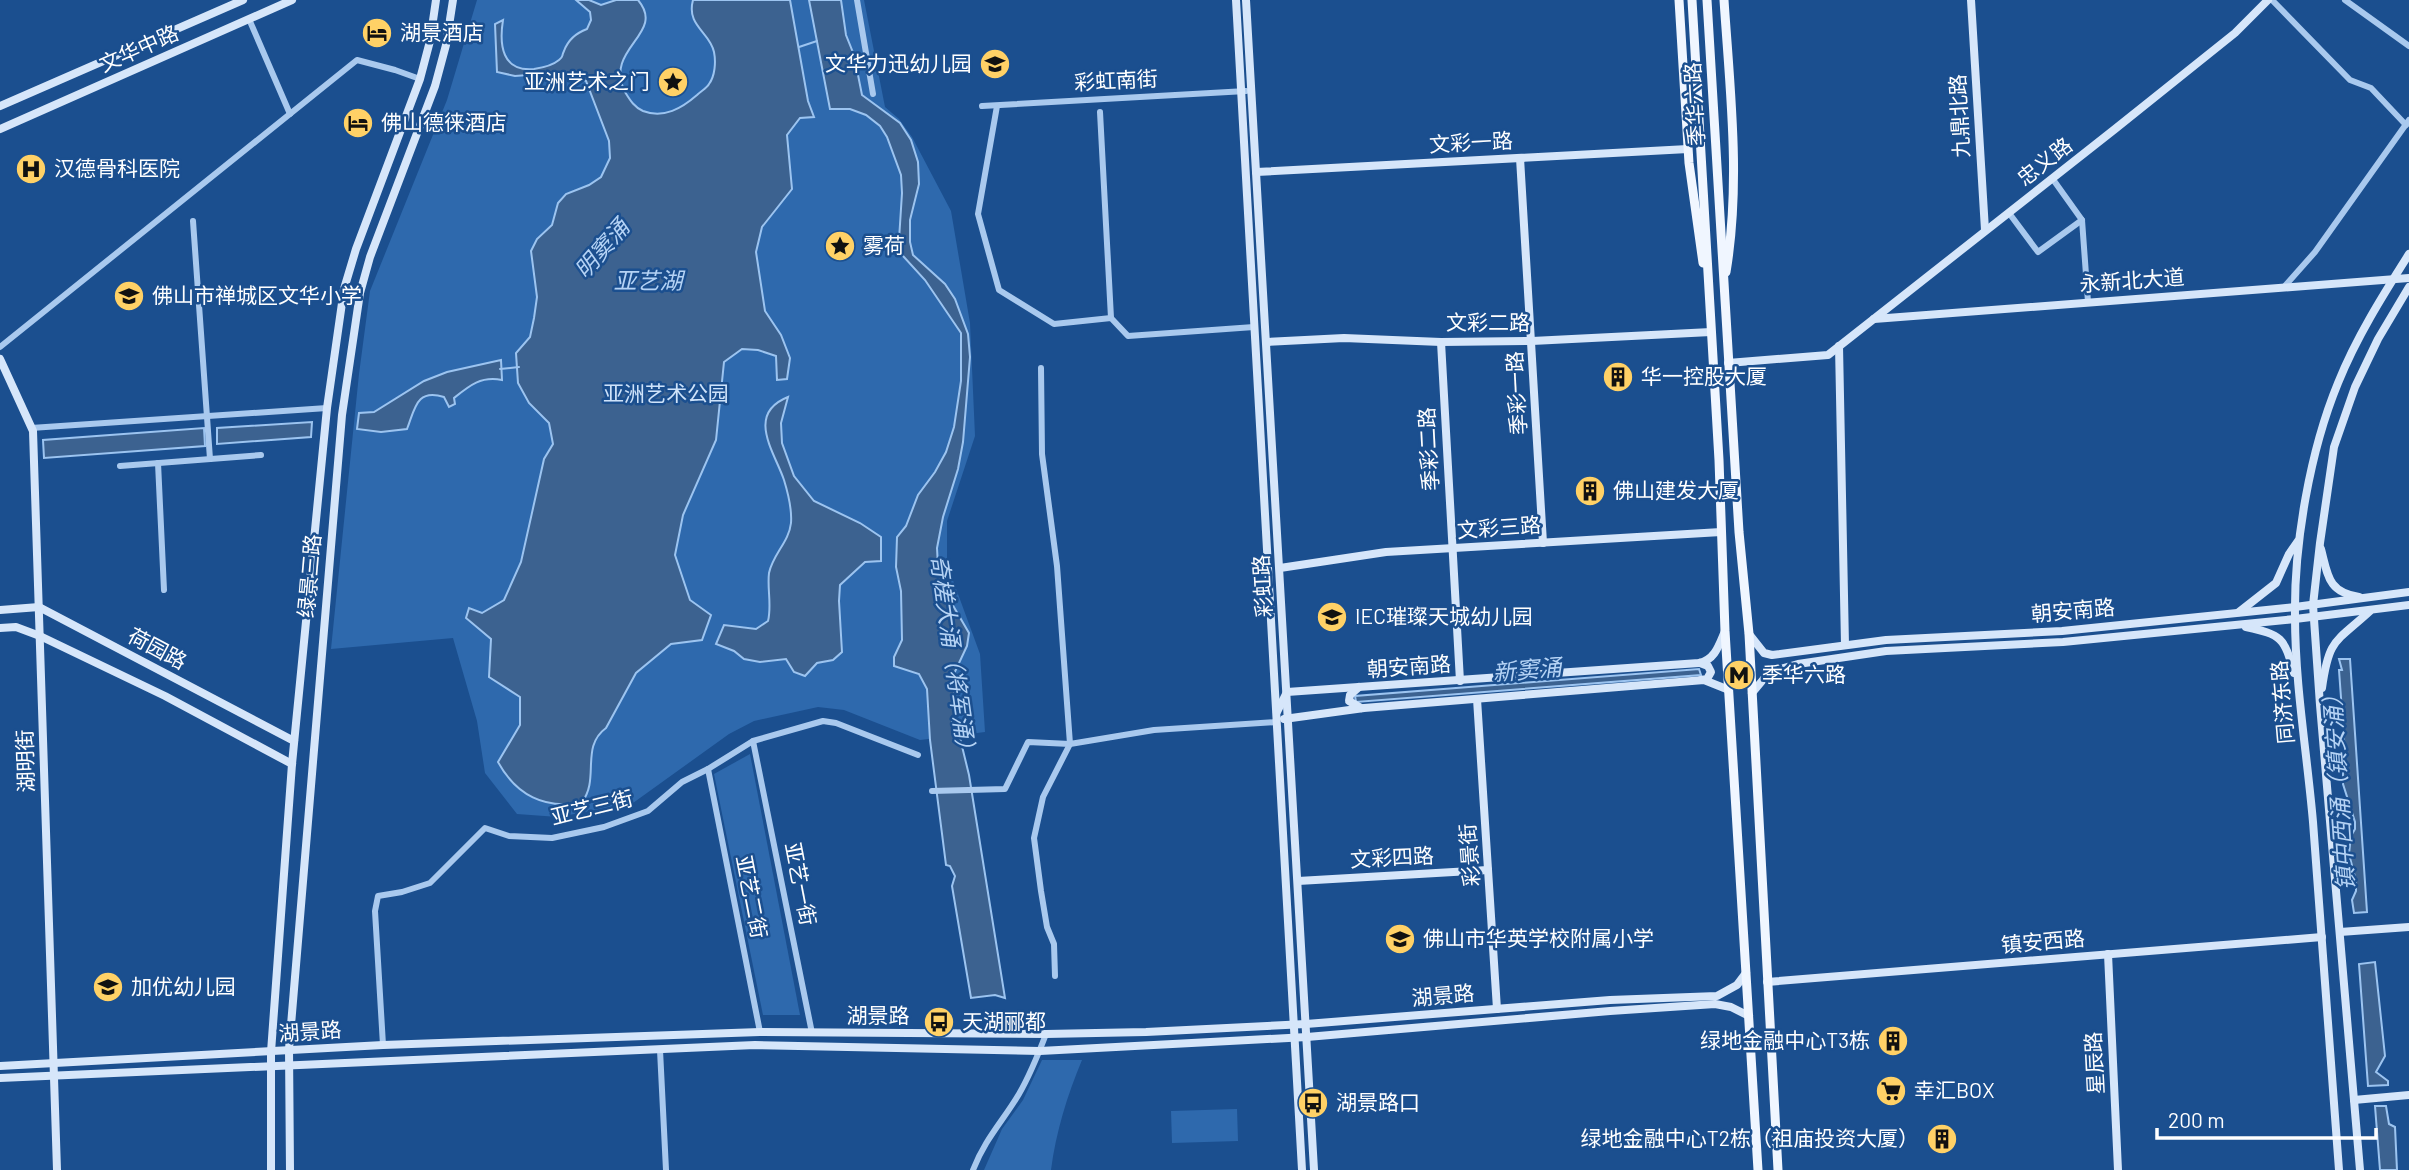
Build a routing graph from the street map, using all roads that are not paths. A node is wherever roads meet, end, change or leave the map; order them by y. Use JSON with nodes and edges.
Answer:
{"nodes":[{"id":1,"x":292,"y":0,"type":"edge"},
{"id":2,"x":436,"y":0,"type":"edge"},
{"id":3,"x":453,"y":0,"type":"edge"},
{"id":4,"x":857,"y":0,"type":"edge"},
{"id":5,"x":1236,"y":0,"type":"edge"},
{"id":6,"x":1246,"y":0,"type":"edge"},
{"id":7,"x":1679,"y":0,"type":"edge"},
{"id":8,"x":1692,"y":0,"type":"edge"},
{"id":9,"x":1707,"y":0,"type":"edge"},
{"id":10,"x":1724,"y":0,"type":"edge"},
{"id":11,"x":1971,"y":0,"type":"edge"},
{"id":12,"x":2270,"y":0,"type":"edge"},
{"id":13,"x":2345,"y":0,"type":"edge"},
{"id":14,"x":240,"y":1,"type":"edge"},
{"id":15,"x":249,"y":19,"type":"junction"},
{"id":16,"x":2409,"y":47,"type":"edge"},
{"id":17,"x":420,"y":79,"type":"junction"},
{"id":18,"x":1241,"y":91,"type":"junction"},
{"id":19,"x":1251,"y":91,"type":"junction"},
{"id":20,"x":873,"y":94,"type":"dead end"},
{"id":21,"x":0,"y":106,"type":"edge"},
{"id":22,"x":982,"y":106,"type":"dead end"},
{"id":23,"x":997,"y":106,"type":"junction"},
{"id":24,"x":1100,"y":112,"type":"dead end"},
{"id":25,"x":290,"y":114,"type":"junction"},
{"id":26,"x":2407,"y":122,"type":"edge"},
{"id":27,"x":0,"y":129,"type":"edge"},
{"id":28,"x":1688,"y":149,"type":"junction"},
{"id":29,"x":1521,"y":158,"type":"junction"},
{"id":30,"x":1256,"y":172,"type":"junction"},
{"id":31,"x":2052,"y":178,"type":"junction"},
{"id":32,"x":2009,"y":213,"type":"junction"},
{"id":33,"x":2082,"y":220,"type":"junction"},
{"id":34,"x":193,"y":221,"type":"dead end"},
{"id":35,"x":1985,"y":230,"type":"junction"},
{"id":36,"x":2409,"y":254,"type":"edge"},
{"id":37,"x":2409,"y":278,"type":"edge"},
{"id":38,"x":2393,"y":279,"type":"junction"},
{"id":39,"x":2284,"y":287,"type":"junction"},
{"id":40,"x":2409,"y":287,"type":"edge"},
{"id":41,"x":1723,"y":291,"type":"junction"},
{"id":42,"x":1710,"y":293,"type":"junction"},
{"id":43,"x":2088,"y":302,"type":"junction"},
{"id":44,"x":1111,"y":318,"type":"junction"},
{"id":45,"x":1874,"y":319,"type":"junction"},
{"id":46,"x":1254,"y":327,"type":"junction"},
{"id":47,"x":1711,"y":332,"type":"junction"},
{"id":48,"x":1532,"y":341,"type":"junction"},
{"id":49,"x":1266,"y":342,"type":"junction"},
{"id":50,"x":1441,"y":342,"type":"junction"},
{"id":51,"x":1839,"y":346,"type":"junction"},
{"id":52,"x":0,"y":347,"type":"edge"},
{"id":53,"x":0,"y":359,"type":"edge"},
{"id":54,"x":1728,"y":363,"type":"junction"},
{"id":55,"x":1041,"y":368,"type":"dead end"},
{"id":56,"x":327,"y":408,"type":"junction"},
{"id":57,"x":207,"y":416,"type":"junction"},
{"id":58,"x":31,"y":428,"type":"junction"},
{"id":59,"x":261,"y":455,"type":"dead end"},
{"id":60,"x":210,"y":459,"type":"junction"},
{"id":61,"x":159,"y":463,"type":"junction"},
{"id":62,"x":120,"y":466,"type":"dead end"},
{"id":63,"x":1721,"y":533,"type":"junction"},
{"id":64,"x":2300,"y":538,"type":"junction"},
{"id":65,"x":1543,"y":543,"type":"junction"},
{"id":66,"x":2319,"y":543,"type":"junction"},
{"id":67,"x":1452,"y":549,"type":"junction"},
{"id":68,"x":1280,"y":568,"type":"junction"},
{"id":69,"x":164,"y":590,"type":"dead end"},
{"id":70,"x":2409,"y":592,"type":"edge"},
{"id":71,"x":2369,"y":598,"type":"junction"},
{"id":72,"x":2314,"y":605,"type":"junction"},
{"id":73,"x":2409,"y":605,"type":"edge"},
{"id":74,"x":39,"y":607,"type":"junction"},
{"id":75,"x":2295,"y":607,"type":"junction"},
{"id":76,"x":0,"y":610,"type":"edge"},
{"id":77,"x":2371,"y":610,"type":"junction"},
{"id":78,"x":2238,"y":613,"type":"junction"},
{"id":79,"x":2313,"y":617,"type":"junction"},
{"id":80,"x":2295,"y":620,"type":"junction"},
{"id":81,"x":2240,"y":625,"type":"junction"},
{"id":82,"x":0,"y":628,"type":"edge"},
{"id":83,"x":1725,"y":631,"type":"junction"},
{"id":84,"x":1749,"y":634,"type":"junction"},
{"id":85,"x":40,"y":636,"type":"junction"},
{"id":86,"x":1845,"y":645,"type":"junction"},
{"id":87,"x":1699,"y":663,"type":"junction"},
{"id":88,"x":1460,"y":681,"type":"junction"},
{"id":89,"x":1698,"y":681,"type":"junction"},
{"id":90,"x":1359,"y":687,"type":"junction"},
{"id":91,"x":2298,"y":688,"type":"junction"},
{"id":92,"x":1729,"y":690,"type":"junction"},
{"id":93,"x":1287,"y":692,"type":"junction"},
{"id":94,"x":1752,"y":693,"type":"junction"},
{"id":95,"x":1477,"y":699,"type":"junction"},
{"id":96,"x":2320,"y":705,"type":"junction"},
{"id":97,"x":1364,"y":708,"type":"junction"},
{"id":98,"x":1289,"y":717,"type":"junction"},
{"id":99,"x":1277,"y":718,"type":"junction"},
{"id":100,"x":294,"y":741,"type":"junction"},
{"id":101,"x":753,"y":741,"type":"junction"},
{"id":102,"x":1070,"y":744,"type":"junction"},
{"id":103,"x":918,"y":755,"type":"dead end"},
{"id":104,"x":292,"y":764,"type":"junction"},
{"id":105,"x":708,"y":769,"type":"junction"},
{"id":106,"x":935,"y":791,"type":"dead end"},
{"id":107,"x":1488,"y":870,"type":"junction"},
{"id":108,"x":1298,"y":881,"type":"junction"},
{"id":109,"x":2409,"y":927,"type":"edge"},
{"id":110,"x":2340,"y":932,"type":"junction"},
{"id":111,"x":2322,"y":937,"type":"junction"},
{"id":112,"x":2108,"y":954,"type":"junction"},
{"id":113,"x":1746,"y":973,"type":"junction"},
{"id":114,"x":1055,"y":976,"type":"dead end"},
{"id":115,"x":1767,"y":982,"type":"junction"},
{"id":116,"x":1497,"y":1009,"type":"junction"},
{"id":117,"x":1749,"y":1016,"type":"junction"},
{"id":118,"x":1306,"y":1024,"type":"junction"},
{"id":119,"x":1295,"y":1025,"type":"junction"},
{"id":120,"x":760,"y":1032,"type":"junction"},
{"id":121,"x":812,"y":1033,"type":"junction"},
{"id":122,"x":1046,"y":1034,"type":"junction"},
{"id":123,"x":1307,"y":1037,"type":"junction"},
{"id":124,"x":1296,"y":1038,"type":"junction"},
{"id":125,"x":383,"y":1045,"type":"junction"},
{"id":126,"x":289,"y":1049,"type":"junction"},
{"id":127,"x":660,"y":1050,"type":"junction"},
{"id":128,"x":1040,"y":1051,"type":"junction"},
{"id":129,"x":271,"y":1052,"type":"junction"},
{"id":130,"x":53,"y":1063,"type":"junction"},
{"id":131,"x":0,"y":1066,"type":"edge"},
{"id":132,"x":272,"y":1066,"type":"junction"},
{"id":133,"x":289,"y":1066,"type":"junction"},
{"id":134,"x":54,"y":1075,"type":"junction"},
{"id":135,"x":0,"y":1077,"type":"edge"},
{"id":136,"x":2409,"y":1095,"type":"edge"},
{"id":137,"x":2354,"y":1100,"type":"junction"},
{"id":138,"x":57,"y":1170,"type":"edge"},
{"id":139,"x":271,"y":1170,"type":"edge"},
{"id":140,"x":290,"y":1170,"type":"edge"},
{"id":141,"x":666,"y":1170,"type":"edge"},
{"id":142,"x":973,"y":1170,"type":"edge"},
{"id":143,"x":1303,"y":1170,"type":"edge"},
{"id":144,"x":1314,"y":1170,"type":"edge"},
{"id":145,"x":1758,"y":1170,"type":"edge"},
{"id":146,"x":1778,"y":1170,"type":"edge"},
{"id":147,"x":2118,"y":1170,"type":"edge"},
{"id":148,"x":2339,"y":1170,"type":"edge"},
{"id":149,"x":2360,"y":1170,"type":"edge"}],
"edges":[{"from":1,"to":15,"type":"main road","name":"文华中路"},
{"from":2,"to":17,"type":"main road","name":"绿景三路"},
{"from":3,"to":126,"type":"main road","name":"绿景三路"},
{"from":4,"to":20,"type":"street"},
{"from":5,"to":18,"type":"main road","name":"彩虹路"},
{"from":6,"to":19,"type":"main road","name":"彩虹路"},
{"from":7,"to":28,"type":"main road"},
{"from":8,"to":42,"type":"main road","name":"季华六路"},
{"from":9,"to":41,"type":"main road","name":"季华六路"},
{"from":10,"to":41,"type":"main road"},
{"from":11,"to":35,"type":"main road","name":"九鼎北路"},
{"from":12,"to":26,"type":"street"},
{"from":12,"to":31,"type":"main road","name":"忠义路"},
{"from":13,"to":16,"type":"street"},
{"from":14,"to":21,"type":"main road","name":"文华中路"},
{"from":15,"to":25,"type":"street"},
{"from":15,"to":27,"type":"main road","name":"文华中路"},
{"from":17,"to":25,"type":"street"},
{"from":17,"to":56,"type":"main road","name":"绿景三路"},
{"from":18,"to":19,"type":"street","name":"彩虹南街"},
{"from":18,"to":23,"type":"street","name":"彩虹南街"},
{"from":18,"to":46,"type":"main road","name":"彩虹路"},
{"from":19,"to":30,"type":"main road","name":"彩虹路"},
{"from":22,"to":23,"type":"street","name":"彩虹南街"},
{"from":23,"to":44,"type":"street"},
{"from":24,"to":44,"type":"street"},
{"from":25,"to":52,"type":"street"},
{"from":26,"to":39,"type":"street"},
{"from":28,"to":29,"type":"main road","name":"文彩一路"},
{"from":28,"to":42,"type":"main road"},
{"from":29,"to":30,"type":"main road","name":"文彩一路"},
{"from":29,"to":48,"type":"main road","name":"季彩一路"},
{"from":30,"to":49,"type":"main road","name":"彩虹路"},
{"from":31,"to":32,"type":"main road","name":"忠义路"},
{"from":31,"to":33,"type":"street"},
{"from":32,"to":33,"type":"street"},
{"from":32,"to":35,"type":"main road","name":"忠义路"},
{"from":33,"to":43,"type":"street"},
{"from":34,"to":57,"type":"street"},
{"from":35,"to":45,"type":"main road","name":"忠义路"},
{"from":36,"to":38,"type":"main road","name":"同济东路"},
{"from":37,"to":38,"type":"main road","name":"永新北大道"},
{"from":38,"to":39,"type":"main road","name":"永新北大道"},
{"from":38,"to":64,"type":"main road","name":"同济东路"},
{"from":39,"to":43,"type":"main road","name":"永新北大道"},
{"from":40,"to":66,"type":"main road","name":"同济东路"},
{"from":41,"to":54,"type":"main road","name":"季华六路"},
{"from":42,"to":47,"type":"main road","name":"季华六路"},
{"from":43,"to":45,"type":"main road","name":"永新北大道"},
{"from":44,"to":46,"type":"street"},
{"from":45,"to":51,"type":"main road","name":"忠义路"},
{"from":46,"to":99,"type":"main road","name":"彩虹路"},
{"from":47,"to":48,"type":"main road","name":"文彩二路"},
{"from":47,"to":63,"type":"main road","name":"季华六路"},
{"from":48,"to":50,"type":"main road","name":"文彩二路"},
{"from":48,"to":65,"type":"main road","name":"季彩一路"},
{"from":49,"to":50,"type":"main road","name":"文彩二路"},
{"from":49,"to":68,"type":"main road","name":"彩虹路"},
{"from":50,"to":67,"type":"main road","name":"季彩二路"},
{"from":51,"to":54,"type":"main road","name":"忠义路"},
{"from":51,"to":86,"type":"main road"},
{"from":53,"to":58,"type":"main road","name":"湖明街"},
{"from":54,"to":84,"type":"main road","name":"季华六路"},
{"from":55,"to":102,"type":"street"},
{"from":56,"to":57,"type":"street"},
{"from":56,"to":100,"type":"main road","name":"绿景三路"},
{"from":57,"to":58,"type":"street"},
{"from":57,"to":60,"type":"street"},
{"from":58,"to":74,"type":"main road","name":"湖明街"},
{"from":59,"to":60,"type":"street"},
{"from":60,"to":61,"type":"street"},
{"from":61,"to":62,"type":"street"},
{"from":61,"to":69,"type":"street"},
{"from":63,"to":65,"type":"main road","name":"文彩三路"},
{"from":63,"to":83,"type":"main road","name":"季华六路"},
{"from":64,"to":75,"type":"main road","name":"同济东路"},
{"from":64,"to":78,"type":"main road"},
{"from":65,"to":67,"type":"main road","name":"文彩三路"},
{"from":66,"to":71,"type":"main road"},
{"from":66,"to":72,"type":"main road","name":"同济东路"},
{"from":67,"to":68,"type":"main road","name":"文彩三路"},
{"from":67,"to":88,"type":"main road","name":"季彩二路"},
{"from":68,"to":93,"type":"main road","name":"彩虹路"},
{"from":70,"to":71,"type":"main road","name":"朝安南路"},
{"from":71,"to":72,"type":"main road","name":"朝安南路"},
{"from":72,"to":75,"type":"main road","name":"朝安南路"},
{"from":72,"to":79,"type":"main road","name":"同济东路"},
{"from":73,"to":77,"type":"main road","name":"朝安南路"},
{"from":74,"to":76,"type":"main road"},
{"from":74,"to":85,"type":"main road","name":"湖明街"},
{"from":74,"to":100,"type":"main road","name":"荷园路"},
{"from":75,"to":78,"type":"main road","name":"朝安南路"},
{"from":75,"to":80,"type":"main road","name":"同济东路"},
{"from":77,"to":79,"type":"main road","name":"朝安南路"},
{"from":77,"to":96,"type":"main road"},
{"from":78,"to":86,"type":"main road","name":"朝安南路"},
{"from":79,"to":80,"type":"main road","name":"朝安南路"},
{"from":79,"to":96,"type":"main road","name":"同济东路"},
{"from":80,"to":81,"type":"main road","name":"朝安南路"},
{"from":80,"to":91,"type":"main road","name":"同济东路"},
{"from":81,"to":91,"type":"main road"},
{"from":81,"to":94,"type":"main road","name":"朝安南路"},
{"from":82,"to":85,"type":"main road","name":"荷园路"},
{"from":83,"to":87,"type":"main road"},
{"from":83,"to":92,"type":"main road","name":"季华六路"},
{"from":84,"to":86,"type":"main road","name":"朝安南路"},
{"from":84,"to":94,"type":"main road","name":"季华六路"},
{"from":85,"to":104,"type":"main road","name":"荷园路"},
{"from":85,"to":130,"type":"main road","name":"湖明街"},
{"from":87,"to":88,"type":"main road","name":"朝安南路"},
{"from":87,"to":89,"type":"main road"},
{"from":88,"to":90,"type":"main road","name":"朝安南路"},
{"from":89,"to":92,"type":"main road","name":"朝安南路"},
{"from":89,"to":95,"type":"main road","name":"朝安南路"},
{"from":90,"to":93,"type":"main road","name":"朝安南路"},
{"from":90,"to":97,"type":"main road"},
{"from":91,"to":111,"type":"main road","name":"同济东路"},
{"from":92,"to":113,"type":"main road","name":"季华六路"},
{"from":93,"to":98,"type":"main road","name":"彩虹路"},
{"from":93,"to":99,"type":"main road"},
{"from":94,"to":115,"type":"main road","name":"季华六路"},
{"from":95,"to":97,"type":"main road","name":"朝安南路"},
{"from":95,"to":107,"type":"main road","name":"彩景街"},
{"from":96,"to":110,"type":"main road","name":"同济东路"},
{"from":97,"to":98,"type":"main road","name":"朝安南路"},
{"from":98,"to":99,"type":"main road","name":"朝安南路"},
{"from":98,"to":108,"type":"main road","name":"彩虹路"},
{"from":99,"to":102,"type":"street"},
{"from":99,"to":119,"type":"main road","name":"彩虹路"},
{"from":100,"to":104,"type":"main road","name":"绿景三路"},
{"from":101,"to":103,"type":"street","name":"亚艺三街"},
{"from":101,"to":105,"type":"street","name":"亚艺三街"},
{"from":101,"to":121,"type":"street","name":"亚艺一街"},
{"from":102,"to":106,"type":"street"},
{"from":102,"to":114,"type":"street"},
{"from":104,"to":129,"type":"main road","name":"绿景三路"},
{"from":105,"to":120,"type":"street","name":"亚艺二街"},
{"from":105,"to":125,"type":"street","name":"亚艺三街"},
{"from":107,"to":108,"type":"main road","name":"文彩四路"},
{"from":107,"to":116,"type":"main road","name":"彩景街"},
{"from":108,"to":118,"type":"main road","name":"彩虹路"},
{"from":109,"to":110,"type":"main road"},
{"from":110,"to":137,"type":"main road","name":"同济东路"},
{"from":111,"to":112,"type":"main road","name":"镇安西路"},
{"from":111,"to":148,"type":"main road","name":"同济东路"},
{"from":112,"to":115,"type":"main road","name":"镇安西路"},
{"from":112,"to":147,"type":"main road","name":"星辰路"},
{"from":113,"to":116,"type":"main road","name":"湖景路"},
{"from":113,"to":117,"type":"main road","name":"季华六路"},
{"from":115,"to":146,"type":"main road","name":"季华六路"},
{"from":116,"to":118,"type":"main road","name":"湖景路"},
{"from":117,"to":123,"type":"main road","name":"湖景路"},
{"from":117,"to":145,"type":"main road","name":"季华六路"},
{"from":118,"to":119,"type":"main road","name":"湖景路"},
{"from":118,"to":123,"type":"main road","name":"彩虹路"},
{"from":119,"to":122,"type":"main road","name":"湖景路"},
{"from":119,"to":124,"type":"main road","name":"彩虹路"},
{"from":120,"to":121,"type":"main road","name":"湖景路"},
{"from":120,"to":125,"type":"main road","name":"湖景路"},
{"from":121,"to":122,"type":"main road","name":"湖景路"},
{"from":122,"to":128,"type":"street"},
{"from":123,"to":124,"type":"main road","name":"湖景路"},
{"from":123,"to":144,"type":"main road","name":"彩虹路"},
{"from":124,"to":128,"type":"main road","name":"湖景路"},
{"from":124,"to":143,"type":"main road","name":"彩虹路"},
{"from":125,"to":126,"type":"main road","name":"湖景路"},
{"from":126,"to":129,"type":"main road","name":"湖景路"},
{"from":126,"to":133,"type":"main road","name":"绿景三路"},
{"from":127,"to":128,"type":"main road","name":"湖景路"},
{"from":127,"to":133,"type":"main road","name":"湖景路"},
{"from":127,"to":141,"type":"street"},
{"from":128,"to":142,"type":"street"},
{"from":129,"to":130,"type":"main road","name":"湖景路"},
{"from":129,"to":132,"type":"main road","name":"绿景三路"},
{"from":130,"to":131,"type":"main road","name":"湖景路"},
{"from":130,"to":134,"type":"main road","name":"湖明街"},
{"from":132,"to":133,"type":"main road","name":"湖景路"},
{"from":132,"to":134,"type":"main road","name":"湖景路"},
{"from":132,"to":139,"type":"main road","name":"绿景三路"},
{"from":133,"to":140,"type":"main road","name":"绿景三路"},
{"from":134,"to":135,"type":"main road","name":"湖景路"},
{"from":134,"to":138,"type":"main road","name":"湖明街"},
{"from":136,"to":137,"type":"main road"},
{"from":137,"to":149,"type":"main road","name":"同济东路"}]}
